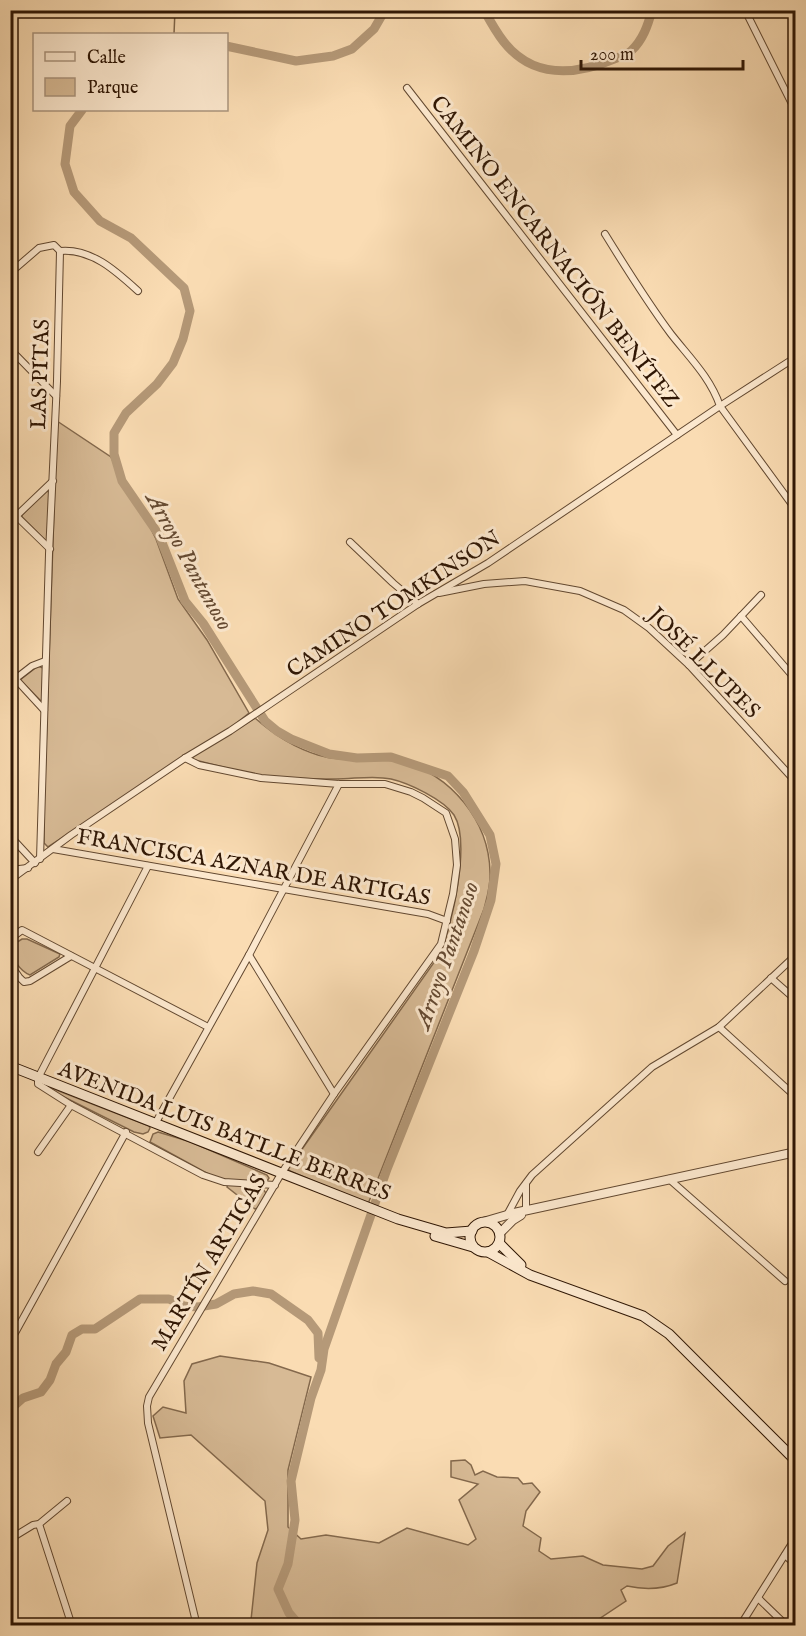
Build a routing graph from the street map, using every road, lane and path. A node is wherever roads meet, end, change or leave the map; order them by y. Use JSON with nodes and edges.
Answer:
{"nodes":[{"id":1,"x":745,"y":10,"type":"edge"},
{"id":2,"x":407,"y":88,"type":"dead end"},
{"id":3,"x":795,"y":111,"type":"edge"},
{"id":4,"x":605,"y":234,"type":"dead end"},
{"id":5,"x":60,"y":251,"type":"junction"},
{"id":6,"x":10,"y":273,"type":"edge"},
{"id":7,"x":138,"y":291,"type":"dead end"},
{"id":8,"x":10,"y":349,"type":"edge"},
{"id":9,"x":795,"y":357,"type":"edge"},
{"id":10,"x":56,"y":396,"type":"junction"},
{"id":11,"x":720,"y":406,"type":"junction"},
{"id":12,"x":677,"y":435,"type":"junction"},
{"id":13,"x":52,"y":481,"type":"junction"},
{"id":14,"x":10,"y":510,"type":"edge"},
{"id":15,"x":795,"y":510,"type":"edge"},
{"id":16,"x":17,"y":516,"type":"junction"},
{"id":17,"x":10,"y":522,"type":"edge"},
{"id":18,"x":350,"y":542,"type":"dead end"},
{"id":19,"x":50,"y":549,"type":"junction"},
{"id":20,"x":433,"y":595,"type":"junction"},
{"id":21,"x":761,"y":595,"type":"dead end"},
{"id":22,"x":418,"y":604,"type":"junction"},
{"id":23,"x":741,"y":616,"type":"junction"},
{"id":24,"x":45,"y":661,"type":"junction"},
{"id":25,"x":689,"y":665,"type":"junction"},
{"id":26,"x":12,"y":678,"type":"edge"},
{"id":27,"x":795,"y":680,"type":"edge"},
{"id":28,"x":44,"y":710,"type":"junction"},
{"id":29,"x":185,"y":758,"type":"junction"},
{"id":30,"x":795,"y":782,"type":"edge"},
{"id":31,"x":339,"y":784,"type":"junction"},
{"id":32,"x":10,"y":836,"type":"edge"},
{"id":33,"x":54,"y":849,"type":"junction"},
{"id":34,"x":38,"y":861,"type":"junction"},
{"id":35,"x":148,"y":866,"type":"junction"},
{"id":36,"x":28,"y":868,"type":"junction"},
{"id":37,"x":10,"y":870,"type":"edge"},
{"id":38,"x":10,"y":880,"type":"edge"},
{"id":39,"x":282,"y":890,"type":"junction"},
{"id":40,"x":447,"y":921,"type":"junction"},
{"id":41,"x":10,"y":939,"type":"edge"},
{"id":42,"x":249,"y":955,"type":"junction"},
{"id":43,"x":795,"y":955,"type":"edge"},
{"id":44,"x":71,"y":956,"type":"junction"},
{"id":45,"x":10,"y":964,"type":"edge"},
{"id":46,"x":95,"y":969,"type":"junction"},
{"id":47,"x":771,"y":978,"type":"junction"},
{"id":48,"x":795,"y":1000,"type":"edge"},
{"id":49,"x":208,"y":1027,"type":"junction"},
{"id":50,"x":719,"y":1027,"type":"junction"},
{"id":51,"x":10,"y":1066,"type":"edge"},
{"id":52,"x":38,"y":1078,"type":"junction"},
{"id":53,"x":334,"y":1094,"type":"junction"},
{"id":54,"x":795,"y":1097,"type":"edge"},
{"id":55,"x":71,"y":1105,"type":"junction"},
{"id":56,"x":155,"y":1125,"type":"junction"},
{"id":57,"x":126,"y":1132,"type":"junction"},
{"id":58,"x":38,"y":1152,"type":"dead end"},
{"id":59,"x":795,"y":1152,"type":"edge"},
{"id":60,"x":281,"y":1174,"type":"junction"},
{"id":61,"x":669,"y":1179,"type":"junction"},
{"id":62,"x":526,"y":1184,"type":"junction"},
{"id":63,"x":275,"y":1185,"type":"junction"},
{"id":64,"x":526,"y":1210,"type":"junction"},
{"id":65,"x":394,"y":1217,"type":"junction"},
{"id":66,"x":510,"y":1217,"type":"junction"},
{"id":67,"x":483,"y":1222,"type":"junction"},
{"id":68,"x":472,"y":1231,"type":"junction"},
{"id":69,"x":500,"y":1238,"type":"junction"},
{"id":70,"x":473,"y":1247,"type":"junction"},
{"id":71,"x":489,"y":1252,"type":"junction"},
{"id":72,"x":785,"y":1281,"type":"dead end"},
{"id":73,"x":563,"y":1285,"type":"junction"},
{"id":74,"x":10,"y":1342,"type":"edge"},
{"id":75,"x":795,"y":1461,"type":"edge"},
{"id":76,"x":67,"y":1501,"type":"dead end"},
{"id":77,"x":39,"y":1524,"type":"junction"},
{"id":78,"x":795,"y":1537,"type":"edge"},
{"id":79,"x":10,"y":1539,"type":"edge"},
{"id":80,"x":785,"y":1555,"type":"junction"},
{"id":81,"x":795,"y":1565,"type":"edge"},
{"id":82,"x":758,"y":1598,"type":"junction"},
{"id":83,"x":72,"y":1626,"type":"edge"},
{"id":84,"x":197,"y":1626,"type":"edge"},
{"id":85,"x":740,"y":1626,"type":"edge"},
{"id":86,"x":787,"y":1626,"type":"edge"}],
"edges":[{"from":1,"to":3,"type":"street"},
{"from":2,"to":12,"type":"street","name":"CAMINO ENCARNACIÓN BENÍTEZ"},
{"from":4,"to":11,"type":"street"},
{"from":5,"to":6,"type":"street"},
{"from":5,"to":7,"type":"street"},
{"from":5,"to":10,"type":"street","name":"LAS PITAS"},
{"from":8,"to":10,"type":"street"},
{"from":9,"to":11,"type":"street","name":"CAMINO TOMKINSON"},
{"from":10,"to":13,"type":"street","name":"LAS PITAS"},
{"from":11,"to":12,"type":"street","name":"CAMINO TOMKINSON"},
{"from":11,"to":15,"type":"street"},
{"from":12,"to":20,"type":"street","name":"CAMINO TOMKINSON"},
{"from":13,"to":16,"type":"street"},
{"from":13,"to":19,"type":"street","name":"LAS PITAS"},
{"from":14,"to":16,"type":"street"},
{"from":16,"to":17,"type":"street"},
{"from":16,"to":19,"type":"street"},
{"from":18,"to":22,"type":"street"},
{"from":19,"to":24,"type":"street","name":"LAS PITAS"},
{"from":20,"to":22,"type":"street","name":"CAMINO TOMKINSON"},
{"from":20,"to":25,"type":"street","name":"JOSÉ LLUPES"},
{"from":21,"to":23,"type":"street"},
{"from":22,"to":29,"type":"street","name":"CAMINO TOMKINSON"},
{"from":23,"to":25,"type":"street"},
{"from":23,"to":27,"type":"street"},
{"from":24,"to":26,"type":"street"},
{"from":24,"to":28,"type":"street","name":"LAS PITAS"},
{"from":25,"to":30,"type":"street","name":"JOSÉ LLUPES"},
{"from":26,"to":28,"type":"street"},
{"from":28,"to":34,"type":"street","name":"LAS PITAS"},
{"from":29,"to":31,"type":"street","name":"MARTÍN ARTIGAS"},
{"from":29,"to":33,"type":"street","name":"CAMINO TOMKINSON"},
{"from":31,"to":39,"type":"street"},
{"from":31,"to":40,"type":"street","name":"MARTÍN ARTIGAS"},
{"from":32,"to":34,"type":"street"},
{"from":33,"to":34,"type":"street","name":"CAMINO TOMKINSON"},
{"from":33,"to":35,"type":"street","name":"FRANCISCA AZNAR DE ARTIGAS"},
{"from":34,"to":36,"type":"street","name":"CAMINO TOMKINSON"},
{"from":35,"to":39,"type":"street","name":"FRANCISCA AZNAR DE ARTIGAS"},
{"from":35,"to":46,"type":"street"},
{"from":36,"to":37,"type":"street"},
{"from":36,"to":38,"type":"street","name":"CAMINO TOMKINSON"},
{"from":39,"to":40,"type":"street","name":"FRANCISCA AZNAR DE ARTIGAS"},
{"from":39,"to":42,"type":"street"},
{"from":40,"to":53,"type":"street","name":"MARTÍN ARTIGAS"},
{"from":41,"to":44,"type":"street"},
{"from":42,"to":49,"type":"street"},
{"from":42,"to":53,"type":"street"},
{"from":43,"to":47,"type":"street"},
{"from":44,"to":45,"type":"street"},
{"from":44,"to":46,"type":"street"},
{"from":46,"to":49,"type":"street"},
{"from":46,"to":52,"type":"street"},
{"from":47,"to":48,"type":"street"},
{"from":47,"to":50,"type":"street"},
{"from":49,"to":56,"type":"street"},
{"from":50,"to":54,"type":"street"},
{"from":50,"to":62,"type":"street"},
{"from":51,"to":52,"type":"main road","name":"AVENIDA LUIS BATLLE BERRES"},
{"from":52,"to":55,"type":"street","name":"AVENIDA LUIS BATLLE BERRES"},
{"from":52,"to":56,"type":"main road","name":"AVENIDA LUIS BATLLE BERRES"},
{"from":53,"to":60,"type":"street","name":"MARTÍN ARTIGAS"},
{"from":55,"to":57,"type":"street","name":"AVENIDA LUIS BATLLE BERRES"},
{"from":55,"to":58,"type":"street"},
{"from":56,"to":60,"type":"main road","name":"AVENIDA LUIS BATLLE BERRES"},
{"from":57,"to":63,"type":"street","name":"AVENIDA LUIS BATLLE BERRES"},
{"from":57,"to":74,"type":"street"},
{"from":59,"to":61,"type":"street"},
{"from":60,"to":63,"type":"street","name":"MARTÍN ARTIGAS"},
{"from":60,"to":65,"type":"main road","name":"AVENIDA LUIS BATLLE BERRES"},
{"from":61,"to":64,"type":"street"},
{"from":61,"to":72,"type":"street"},
{"from":62,"to":64,"type":"street"},
{"from":62,"to":66,"type":"street"},
{"from":63,"to":84,"type":"street","name":"MARTÍN ARTIGAS"},
{"from":64,"to":66,"type":"street"},
{"from":65,"to":68,"type":"main road","name":"AVENIDA LUIS BATLLE BERRES"},
{"from":65,"to":70,"type":"main road","name":"AVENIDA LUIS BATLLE BERRES"},
{"from":66,"to":67,"type":"street"},
{"from":66,"to":69,"type":"street"},
{"from":67,"to":68,"type":"main road"},
{"from":67,"to":69,"type":"main road"},
{"from":68,"to":70,"type":"main road"},
{"from":69,"to":71,"type":"main road"},
{"from":69,"to":73,"type":"main road"},
{"from":70,"to":71,"type":"main road"},
{"from":71,"to":73,"type":"main road"},
{"from":73,"to":75,"type":"main road"},
{"from":76,"to":77,"type":"street"},
{"from":77,"to":79,"type":"street"},
{"from":77,"to":83,"type":"street"},
{"from":78,"to":80,"type":"street"},
{"from":80,"to":81,"type":"street"},
{"from":80,"to":82,"type":"street"},
{"from":82,"to":85,"type":"street"},
{"from":82,"to":86,"type":"street"}]}
